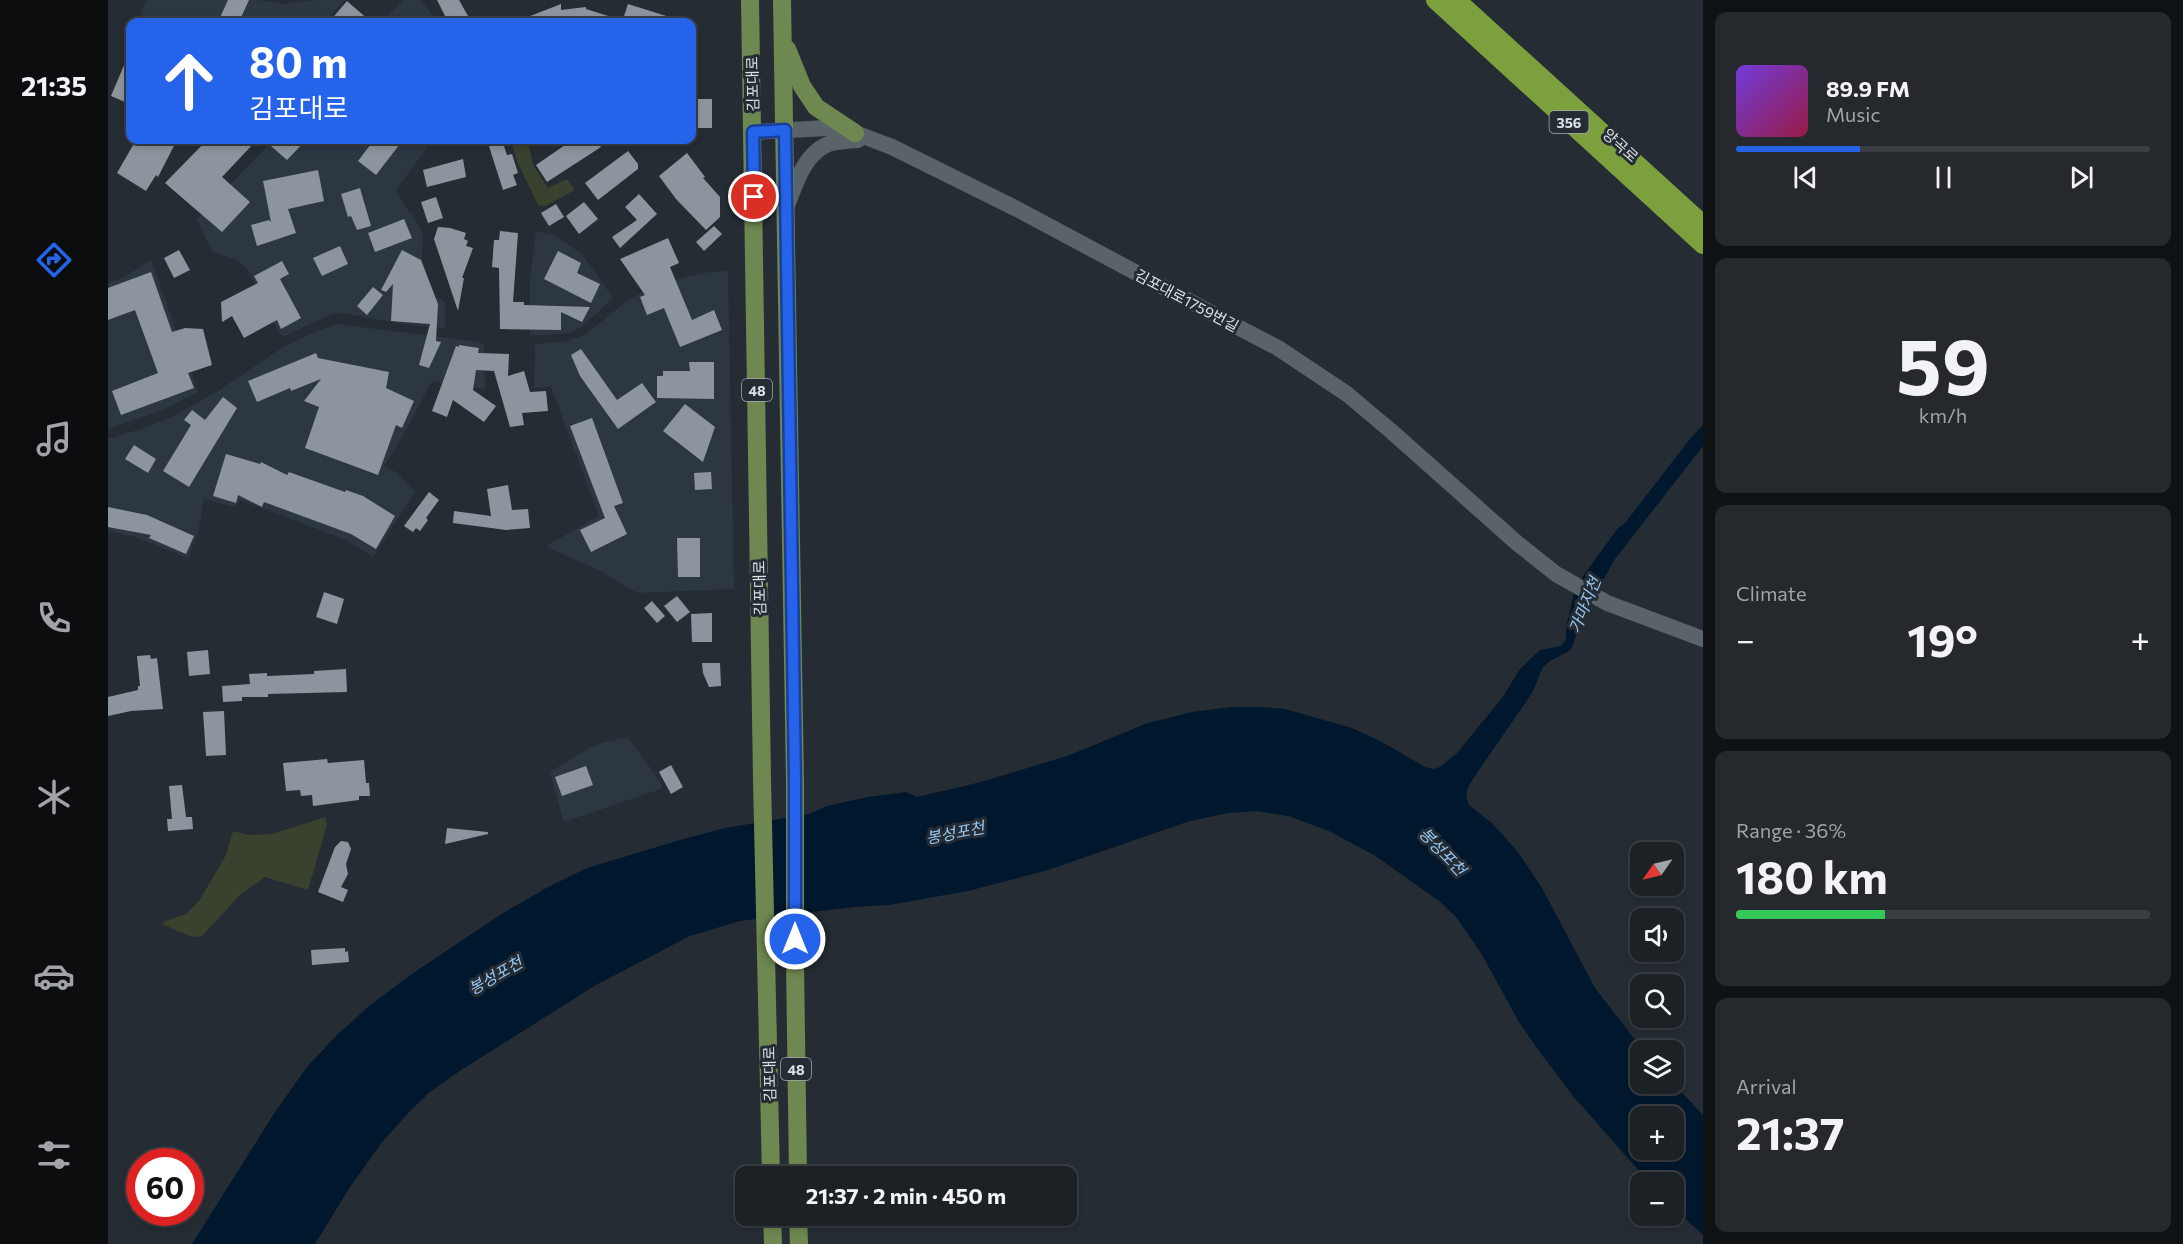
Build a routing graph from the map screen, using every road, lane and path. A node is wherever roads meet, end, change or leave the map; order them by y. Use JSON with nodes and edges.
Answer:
{"nodes":[{"id":1,"x":750,"y":0,"type":"edge"},
{"id":2,"x":782,"y":0,"type":"edge"},
{"id":3,"x":1435,"y":0,"type":"edge"},
{"id":4,"x":1457,"y":0,"type":"edge"},
{"id":5,"x":783,"y":39,"type":"junction"},
{"id":6,"x":752,"y":61,"type":"junction"},
{"id":7,"x":783,"y":62,"type":"junction"},
{"id":8,"x":785,"y":130,"type":"junction"},
{"id":9,"x":753,"y":132,"type":"junction"},
{"id":10,"x":862,"y":136,"type":"junction"},
{"id":11,"x":786,"y":209,"type":"junction"},
{"id":12,"x":1703,"y":224,"type":"edge"},
{"id":13,"x":1703,"y":245,"type":"edge"},
{"id":14,"x":756,"y":377,"type":"junction"},
{"id":15,"x":789,"y":378,"type":"junction"},
{"id":16,"x":1703,"y":639,"type":"edge"},
{"id":17,"x":771,"y":1166,"type":"edge"},
{"id":18,"x":798,"y":1166,"type":"edge"},
{"id":19,"x":772,"y":1226,"type":"edge"},
{"id":20,"x":798,"y":1226,"type":"edge"},
{"id":21,"x":773,"y":1244,"type":"edge"},
{"id":22,"x":799,"y":1244,"type":"edge"}],
"edges":[{"from":1,"to":6,"type":"main road","name":"김포대로","number":"48"},
{"from":2,"to":5,"type":"main road","number":"48"},
{"from":3,"to":13,"type":"highway","name":"양곡로","number":"356"},
{"from":4,"to":12,"type":"highway","name":"양곡로","number":"356"},
{"from":5,"to":7,"type":"main road","number":"48"},
{"from":5,"to":10,"type":"main road"},
{"from":6,"to":7,"type":"main road"},
{"from":6,"to":9,"type":"main road","name":"김포대로","number":"48"},
{"from":7,"to":8,"type":"main road","number":"48"},
{"from":8,"to":9,"type":"street","name":"김포대로1759번길"},
{"from":8,"to":10,"type":"street","name":"김포대로1759번길"},
{"from":8,"to":11,"type":"main road","number":"48"},
{"from":9,"to":14,"type":"main road","name":"김포대로","number":"48"},
{"from":10,"to":11,"type":"street"},
{"from":10,"to":16,"type":"street","name":"김포대로1759번길"},
{"from":11,"to":15,"type":"main road","number":"48"},
{"from":14,"to":15,"type":"main road"},
{"from":14,"to":17,"type":"main road","name":"김포대로","number":"48"},
{"from":15,"to":18,"type":"main road","name":"김포대로","number":"48"},
{"from":19,"to":21,"type":"main road"},
{"from":20,"to":22,"type":"main road"}]}
